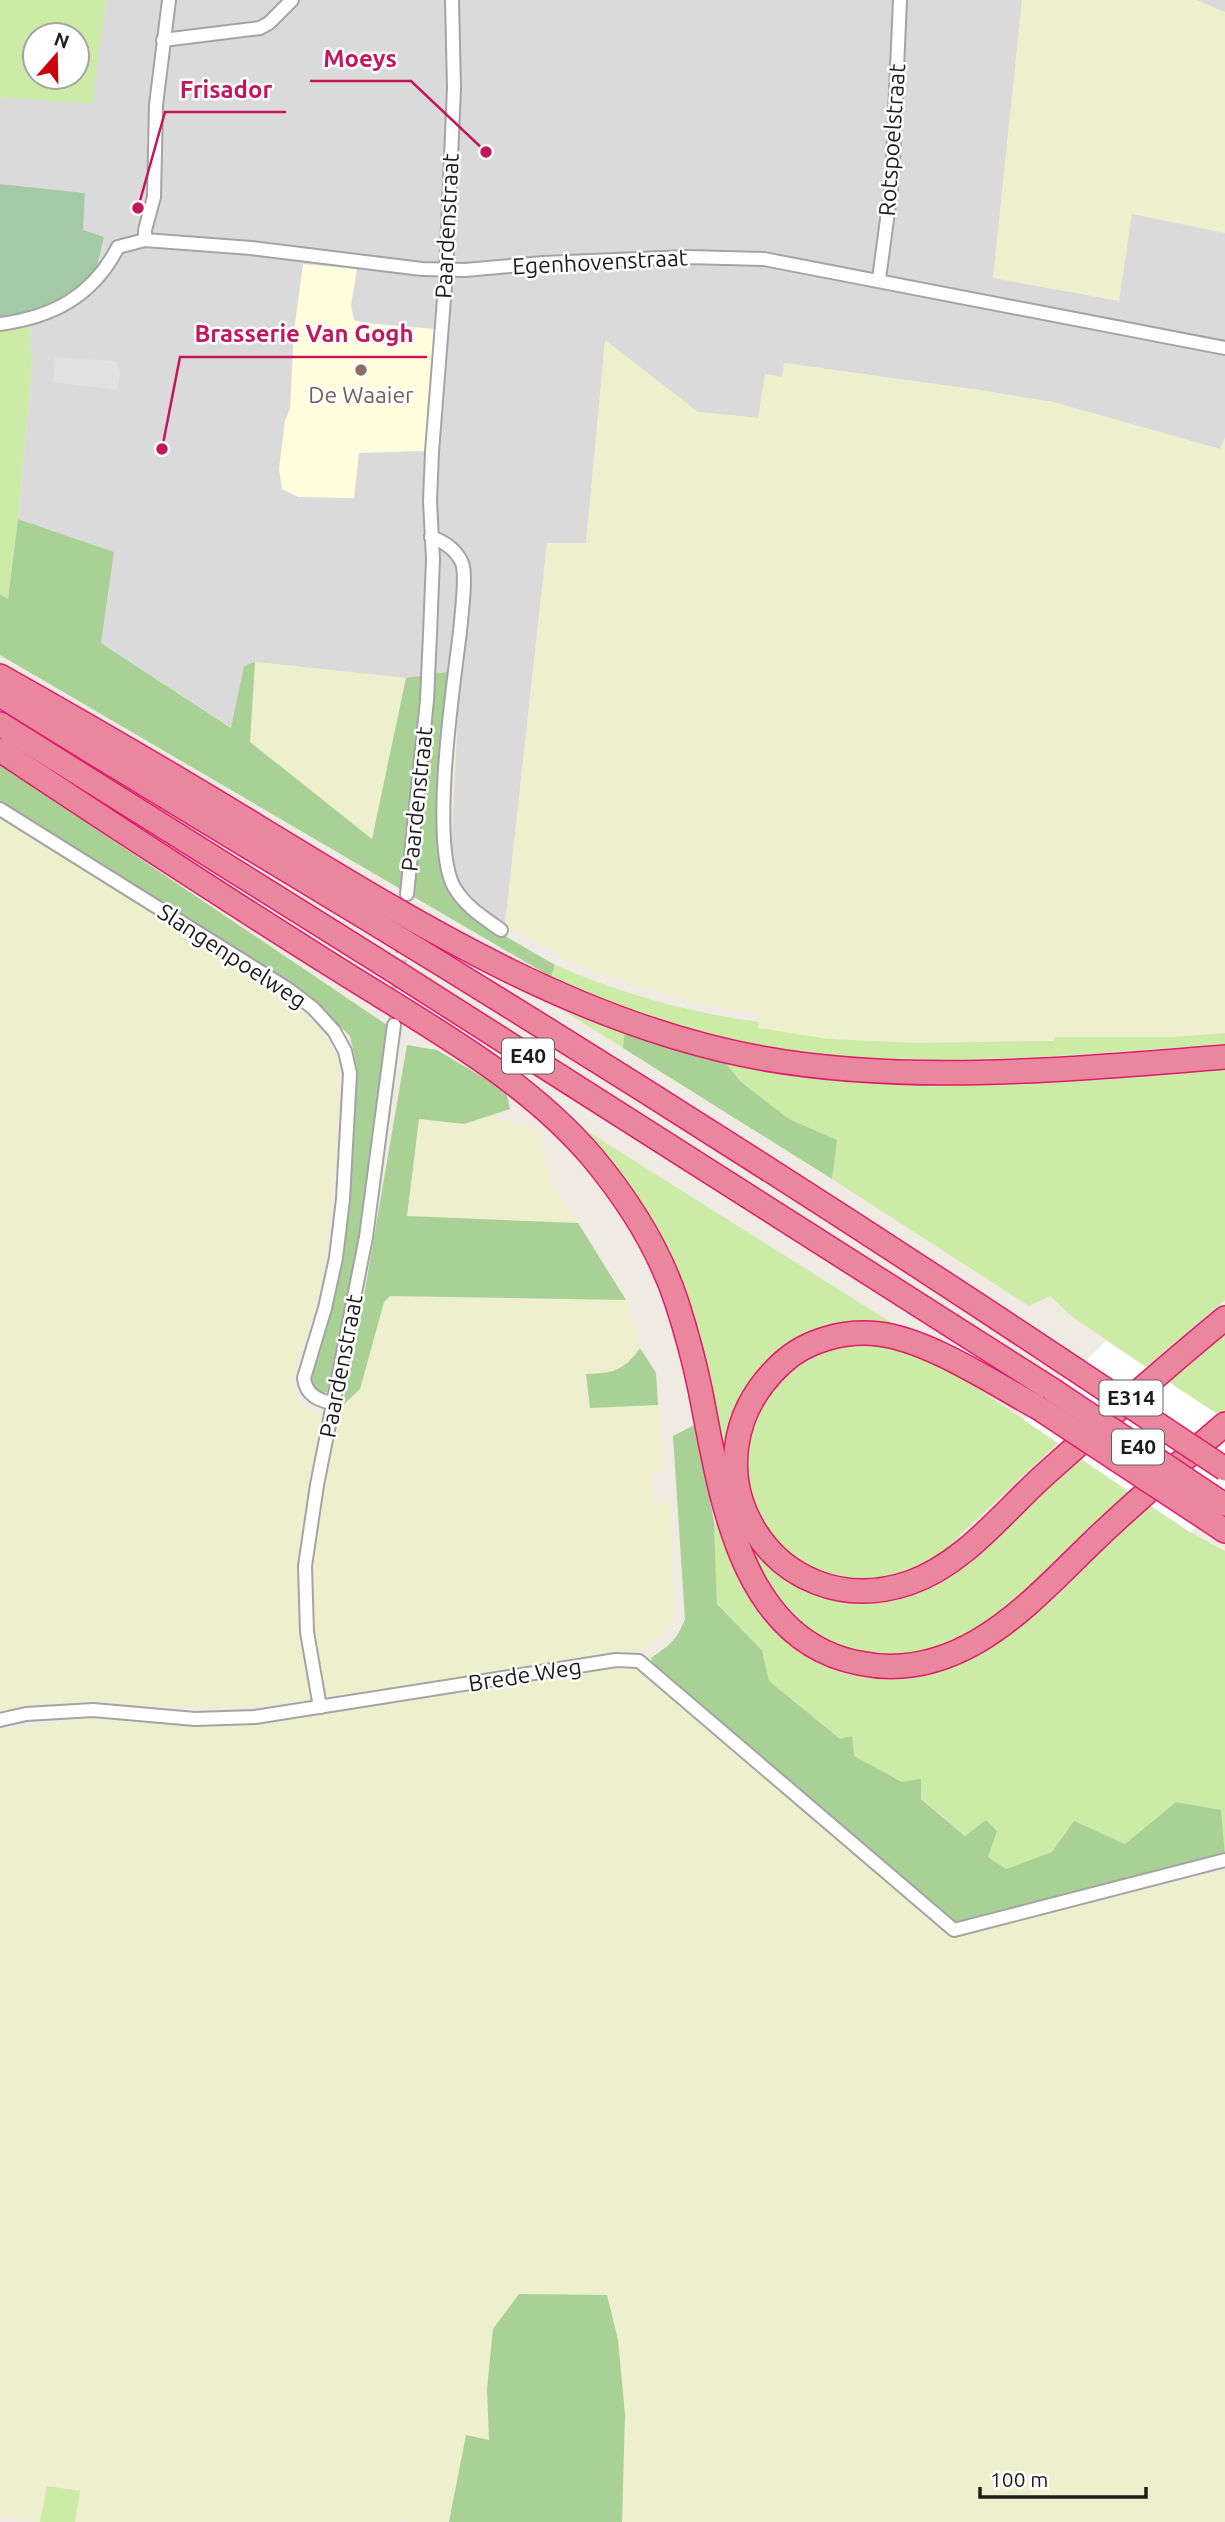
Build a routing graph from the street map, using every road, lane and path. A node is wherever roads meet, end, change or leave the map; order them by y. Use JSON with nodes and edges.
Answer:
{"nodes":[{"id":1,"x":169,"y":0,"type":"edge"},
{"id":2,"x":292,"y":0,"type":"edge"},
{"id":3,"x":452,"y":0,"type":"edge"},
{"id":4,"x":900,"y":0,"type":"edge"},
{"id":5,"x":163,"y":40,"type":"junction"},
{"id":6,"x":145,"y":240,"type":"junction"},
{"id":7,"x":446,"y":269,"type":"junction"},
{"id":8,"x":878,"y":279,"type":"junction"},
{"id":9,"x":0,"y":324,"type":"edge"},
{"id":10,"x":1225,"y":348,"type":"edge"},
{"id":11,"x":431,"y":537,"type":"junction"},
{"id":12,"x":0,"y":676,"type":"edge"},
{"id":13,"x":0,"y":695,"type":"edge"},
{"id":14,"x":0,"y":724,"type":"edge"},
{"id":15,"x":0,"y":750,"type":"edge"},
{"id":16,"x":0,"y":809,"type":"edge"},
{"id":17,"x":408,"y":894,"type":"tunnel mouth"},
{"id":18,"x":501,"y":930,"type":"dead end"},
{"id":19,"x":394,"y":1025,"type":"tunnel mouth"},
{"id":20,"x":1225,"y":1057,"type":"edge"},
{"id":21,"x":1225,"y":1318,"type":"edge"},
{"id":22,"x":1046,"y":1399,"type":"junction"},
{"id":23,"x":334,"y":1404,"type":"junction"},
{"id":24,"x":1225,"y":1423,"type":"edge"},
{"id":25,"x":1225,"y":1469,"type":"edge"},
{"id":26,"x":1220,"y":1515,"type":"edge"},
{"id":27,"x":320,"y":1707,"type":"junction"},
{"id":28,"x":0,"y":1720,"type":"edge"},
{"id":29,"x":1225,"y":1860,"type":"edge"}],
"edges":[{"from":1,"to":5,"type":"street"},
{"from":2,"to":5,"type":"street"},
{"from":3,"to":7,"type":"street","name":"Paardenstraat"},
{"from":4,"to":8,"type":"street","name":"Rotspoelstraat"},
{"from":5,"to":6,"type":"street"},
{"from":6,"to":7,"type":"street","name":"Egenhovenstraat"},
{"from":6,"to":9,"type":"street","name":"Egenhovenstraat"},
{"from":7,"to":8,"type":"street","name":"Egenhovenstraat"},
{"from":7,"to":11,"type":"street","name":"Paardenstraat"},
{"from":8,"to":10,"type":"street","name":"Egenhovenstraat"},
{"from":11,"to":17,"type":"street","name":"Paardenstraat"},
{"from":11,"to":18,"type":"street","name":"Paardenstraat"},
{"from":12,"to":20,"type":"highway"},
{"from":13,"to":25,"type":"highway","number":"E40","bridge":true},
{"from":14,"to":22,"type":"highway","number":"E40"},
{"from":15,"to":24,"type":"highway"},
{"from":16,"to":23,"type":"street","name":"Slangenpoelweg"},
{"from":19,"to":23,"type":"street","name":"Paardenstraat"},
{"from":21,"to":22,"type":"highway","number":"E314"},
{"from":22,"to":26,"type":"highway","number":"E40","bridge":true},
{"from":23,"to":27,"type":"street","name":"Paardenstraat"},
{"from":27,"to":28,"type":"street","name":"Brede Weg"},
{"from":27,"to":29,"type":"street","name":"Brede Weg"}]}
